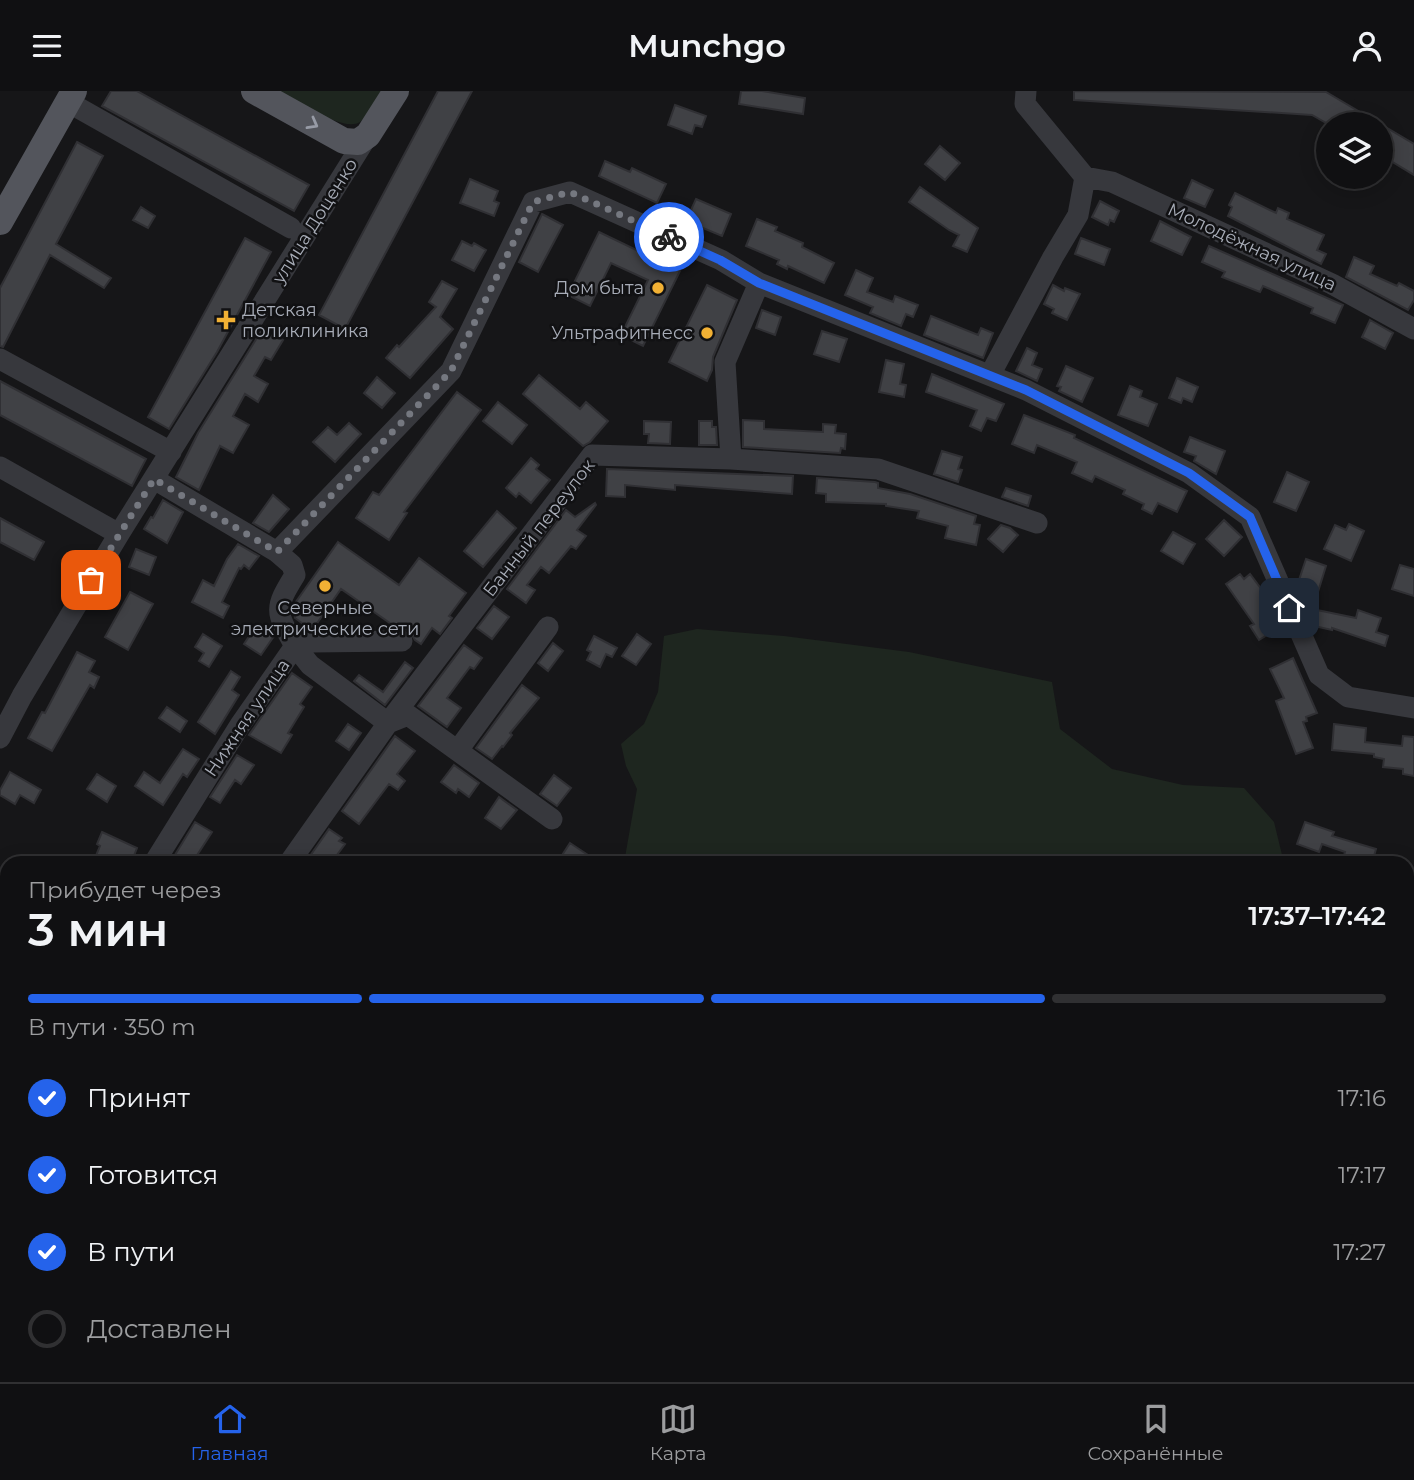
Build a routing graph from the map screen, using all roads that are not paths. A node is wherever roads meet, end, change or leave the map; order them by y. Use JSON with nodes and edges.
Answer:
{"nodes":[{"id":1,"x":254,"y":91,"type":"edge"},
{"id":2,"x":396,"y":91,"type":"edge"},
{"id":3,"x":1026,"y":91,"type":"edge"},
{"id":4,"x":71,"y":97,"type":"edge"},
{"id":5,"x":368,"y":135,"type":"junction"},
{"id":6,"x":1085,"y":177,"type":"junction"},
{"id":7,"x":0,"y":222,"type":"edge"},
{"id":8,"x":291,"y":228,"type":"dead end"},
{"id":9,"x":759,"y":283,"type":"junction"},
{"id":10,"x":1414,"y":329,"type":"edge"},
{"id":11,"x":0,"y":359,"type":"edge"},
{"id":12,"x":989,"y":375,"type":"junction"},
{"id":13,"x":171,"y":452,"type":"junction"},
{"id":14,"x":732,"y":459,"type":"junction"},
{"id":15,"x":0,"y":467,"type":"edge"},
{"id":16,"x":154,"y":479,"type":"junction"},
{"id":17,"x":1037,"y":523,"type":"dead end"},
{"id":18,"x":119,"y":534,"type":"junction"},
{"id":19,"x":277,"y":552,"type":"junction"},
{"id":20,"x":548,"y":627,"type":"dead end"},
{"id":21,"x":402,"y":641,"type":"dead end"},
{"id":22,"x":295,"y":646,"type":"junction"},
{"id":23,"x":1414,"y":708,"type":"edge"},
{"id":24,"x":388,"y":723,"type":"junction"},
{"id":25,"x":0,"y":738,"type":"edge"},
{"id":26,"x":458,"y":750,"type":"junction"},
{"id":27,"x":552,"y":819,"type":"dead end"},
{"id":28,"x":158,"y":856,"type":"edge"},
{"id":29,"x":294,"y":856,"type":"edge"}],
"edges":[{"from":1,"to":5,"type":"main road","one_way":true},
{"from":2,"to":5,"type":"main road"},
{"from":3,"to":6,"type":"street"},
{"from":4,"to":7,"type":"main road"},
{"from":4,"to":8,"type":"street"},
{"from":5,"to":13,"type":"street","name":"улица Доценко"},
{"from":6,"to":10,"type":"street","name":"Молодёжная улица"},
{"from":6,"to":12,"type":"street"},
{"from":9,"to":12,"type":"street"},
{"from":9,"to":14,"type":"street"},
{"from":9,"to":19,"type":"street"},
{"from":11,"to":13,"type":"street"},
{"from":12,"to":23,"type":"street"},
{"from":13,"to":16,"type":"street","name":"улица Доценко"},
{"from":14,"to":17,"type":"street","name":"Банный переулок"},
{"from":14,"to":24,"type":"street","name":"Банный переулок"},
{"from":15,"to":18,"type":"street"},
{"from":16,"to":18,"type":"street","name":"улица Доценко"},
{"from":16,"to":19,"type":"street"},
{"from":18,"to":25,"type":"street","name":"улица Доценко"},
{"from":19,"to":22,"type":"street","name":"Нижняя улица"},
{"from":20,"to":26,"type":"street"},
{"from":21,"to":22,"type":"street"},
{"from":22,"to":24,"type":"street"},
{"from":22,"to":28,"type":"street","name":"Нижняя улица"},
{"from":24,"to":26,"type":"street"},
{"from":24,"to":29,"type":"street","name":"Банный переулок"},
{"from":26,"to":27,"type":"street"}]}
